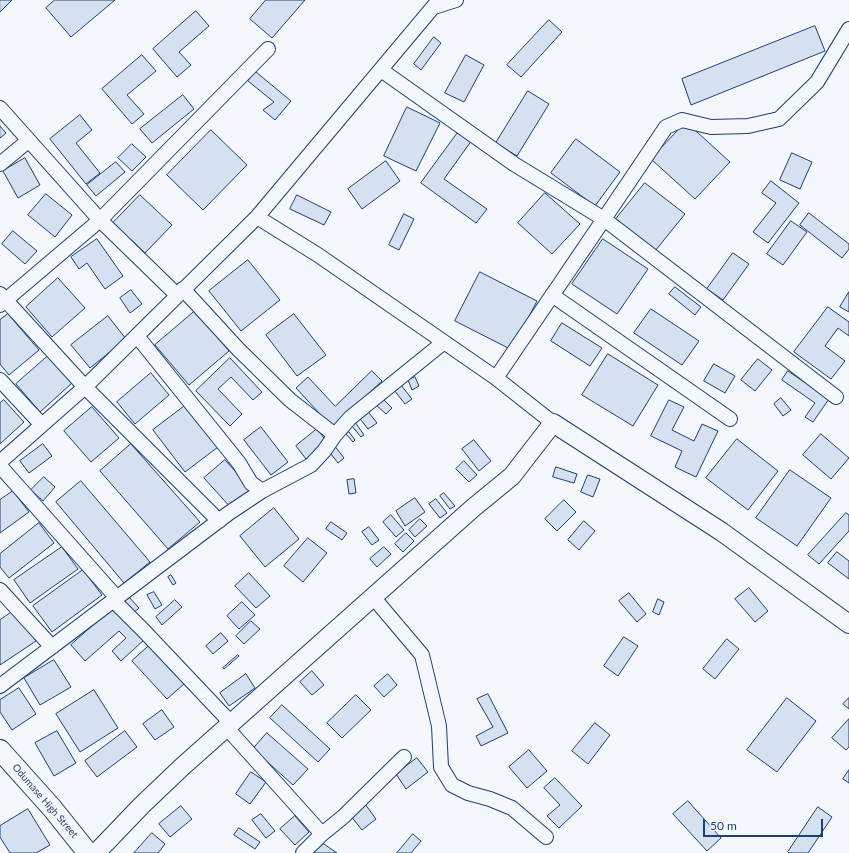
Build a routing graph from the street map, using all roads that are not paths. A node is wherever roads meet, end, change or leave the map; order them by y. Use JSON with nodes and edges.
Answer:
{"nodes":[{"id":1,"x":456,"y":0,"type":"edge"},
{"id":2,"x":436,"y":4,"type":"edge"},
{"id":3,"x":849,"y":29,"type":"edge"},
{"id":4,"x":268,"y":49,"type":"dead end"},
{"id":5,"x":381,"y":70,"type":"junction"},
{"id":6,"x":0,"y":108,"type":"edge"},
{"id":7,"x":28,"y":141,"type":"junction"},
{"id":8,"x":0,"y":164,"type":"edge"},
{"id":9,"x":257,"y":217,"type":"junction"},
{"id":10,"x":604,"y":219,"type":"junction"},
{"id":11,"x":100,"y":220,"type":"junction"},
{"id":12,"x":180,"y":292,"type":"junction"},
{"id":13,"x":552,"y":295,"type":"junction"},
{"id":14,"x":2,"y":300,"type":"edge"},
{"id":15,"x":137,"y":336,"type":"junction"},
{"id":16,"x":444,"y":342,"type":"junction"},
{"id":17,"x":496,"y":378,"type":"junction"},
{"id":18,"x":0,"y":380,"type":"edge"},
{"id":19,"x":85,"y":387,"type":"junction"},
{"id":20,"x":836,"y":397,"type":"dead end"},
{"id":21,"x":730,"y":419,"type":"dead end"},
{"id":22,"x":553,"y":423,"type":"junction"},
{"id":23,"x":42,"y":425,"type":"junction"},
{"id":24,"x":335,"y":435,"type":"junction"},
{"id":25,"x":0,"y":462,"type":"edge"},
{"id":26,"x":0,"y":466,"type":"edge"},
{"id":27,"x":262,"y":492,"type":"junction"},
{"id":28,"x":219,"y":521,"type":"junction"},
{"id":29,"x":0,"y":590,"type":"edge"},
{"id":30,"x":373,"y":597,"type":"junction"},
{"id":31,"x":115,"y":600,"type":"junction"},
{"id":32,"x":849,"y":624,"type":"edge"},
{"id":33,"x":52,"y":647,"type":"junction"},
{"id":34,"x":0,"y":686,"type":"edge"},
{"id":35,"x":229,"y":725,"type":"junction"},
{"id":36,"x":0,"y":750,"type":"edge"},
{"id":37,"x":404,"y":757,"type":"dead end"},
{"id":38,"x":322,"y":834,"type":"junction"},
{"id":39,"x":546,"y":837,"type":"dead end"},
{"id":40,"x":88,"y":853,"type":"edge"},
{"id":41,"x":96,"y":853,"type":"edge"},
{"id":42,"x":302,"y":853,"type":"edge"}],
"edges":[{"from":1,"to":2,"type":"street"},
{"from":2,"to":5,"type":"street"},
{"from":3,"to":10,"type":"street"},
{"from":4,"to":11,"type":"street"},
{"from":5,"to":9,"type":"street"},
{"from":5,"to":10,"type":"street"},
{"from":6,"to":7,"type":"street"},
{"from":7,"to":8,"type":"street"},
{"from":7,"to":11,"type":"street"},
{"from":9,"to":12,"type":"street"},
{"from":9,"to":16,"type":"street"},
{"from":10,"to":13,"type":"street"},
{"from":10,"to":20,"type":"street"},
{"from":11,"to":12,"type":"street"},
{"from":11,"to":14,"type":"street"},
{"from":12,"to":15,"type":"street"},
{"from":12,"to":24,"type":"street"},
{"from":13,"to":17,"type":"street"},
{"from":13,"to":21,"type":"street"},
{"from":14,"to":19,"type":"street"},
{"from":15,"to":19,"type":"street"},
{"from":15,"to":27,"type":"street"},
{"from":16,"to":17,"type":"street"},
{"from":16,"to":24,"type":"street"},
{"from":17,"to":22,"type":"street"},
{"from":18,"to":23,"type":"street"},
{"from":19,"to":23,"type":"street"},
{"from":19,"to":28,"type":"street"},
{"from":22,"to":30,"type":"street"},
{"from":22,"to":32,"type":"street"},
{"from":23,"to":25,"type":"street"},
{"from":24,"to":27,"type":"street"},
{"from":26,"to":31,"type":"street"},
{"from":27,"to":28,"type":"street"},
{"from":28,"to":31,"type":"street"},
{"from":29,"to":33,"type":"street"},
{"from":30,"to":35,"type":"street"},
{"from":30,"to":39,"type":"street"},
{"from":31,"to":33,"type":"street"},
{"from":31,"to":35,"type":"street"},
{"from":33,"to":34,"type":"street"},
{"from":35,"to":38,"type":"street"},
{"from":35,"to":41,"type":"street"},
{"from":36,"to":40,"type":"main road","name":"Odumase High Street"},
{"from":37,"to":38,"type":"street"},
{"from":38,"to":42,"type":"street"}]}
